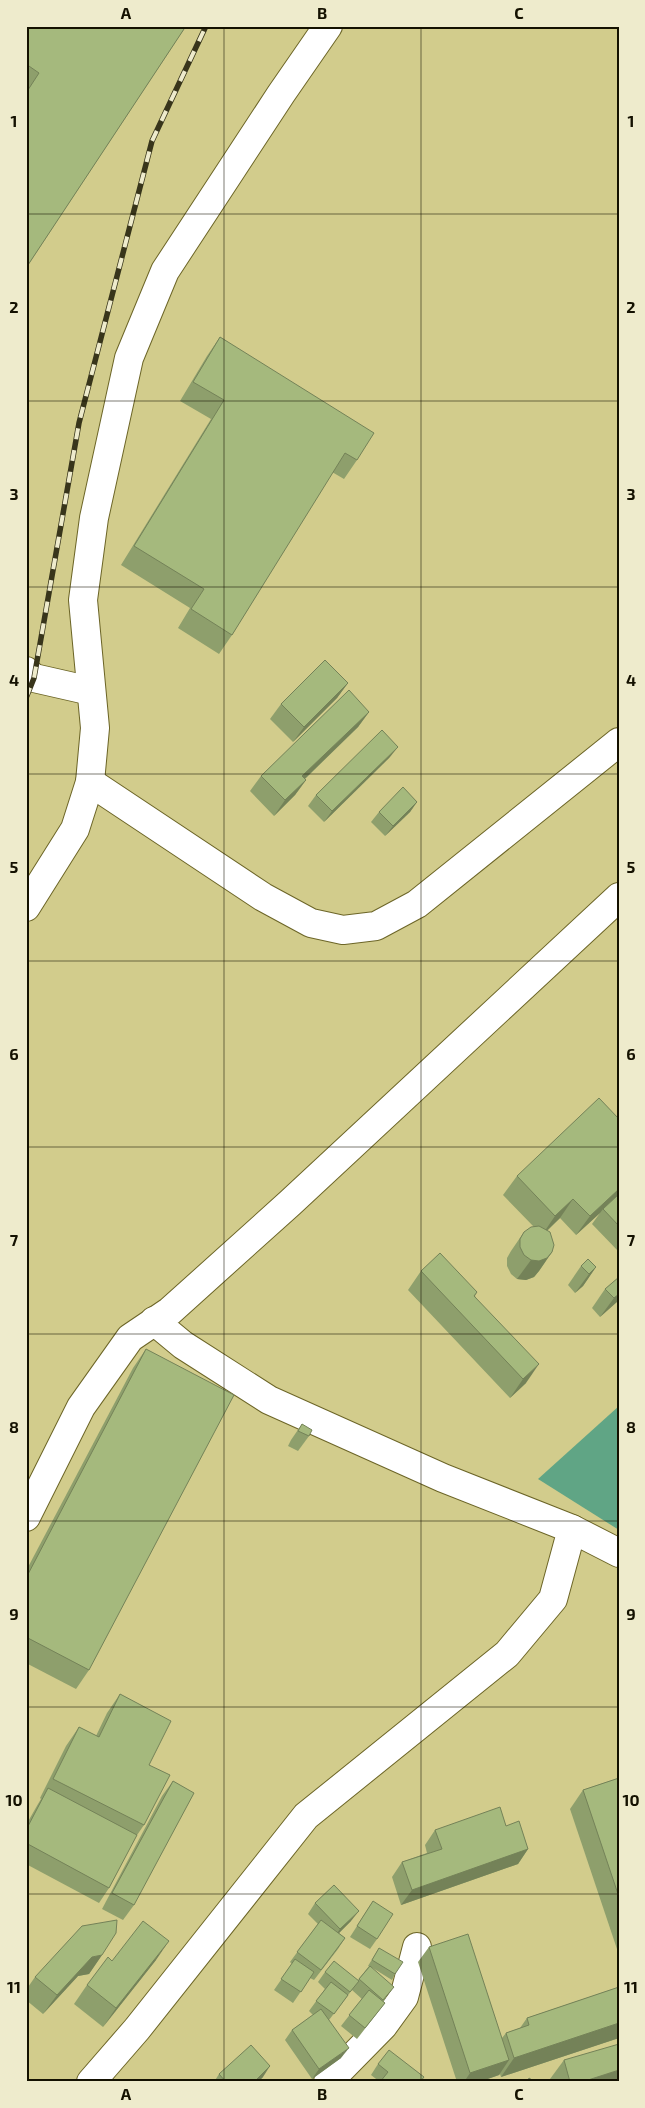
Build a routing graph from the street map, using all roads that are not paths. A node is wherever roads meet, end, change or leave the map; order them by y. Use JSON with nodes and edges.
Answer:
{"nodes":[{"id":1,"x":328,"y":26,"type":"edge"},
{"id":2,"x":26,"y":671,"type":"edge"},
{"id":3,"x":91,"y":691,"type":"junction"},
{"id":4,"x":619,"y":742,"type":"edge"},
{"id":5,"x":90,"y":782,"type":"junction"},
{"id":6,"x":619,"y":897,"type":"edge"},
{"id":7,"x":26,"y":907,"type":"edge"},
{"id":8,"x":154,"y":1322,"type":"junction"},
{"id":9,"x":26,"y":1517,"type":"edge"},
{"id":10,"x":572,"y":1529,"type":"junction"},
{"id":11,"x":619,"y":1554,"type":"edge"},
{"id":12,"x":417,"y":1947,"type":"dead end"},
{"id":13,"x":91,"y":2082,"type":"edge"},
{"id":14,"x":328,"y":2082,"type":"edge"}],
"edges":[{"from":1,"to":3,"type":"street"},
{"from":2,"to":3,"type":"street"},
{"from":3,"to":5,"type":"street"},
{"from":4,"to":5,"type":"street"},
{"from":5,"to":7,"type":"street"},
{"from":6,"to":8,"type":"street"},
{"from":8,"to":9,"type":"street"},
{"from":8,"to":10,"type":"street"},
{"from":10,"to":11,"type":"street"},
{"from":10,"to":13,"type":"street"},
{"from":12,"to":14,"type":"street"}]}
